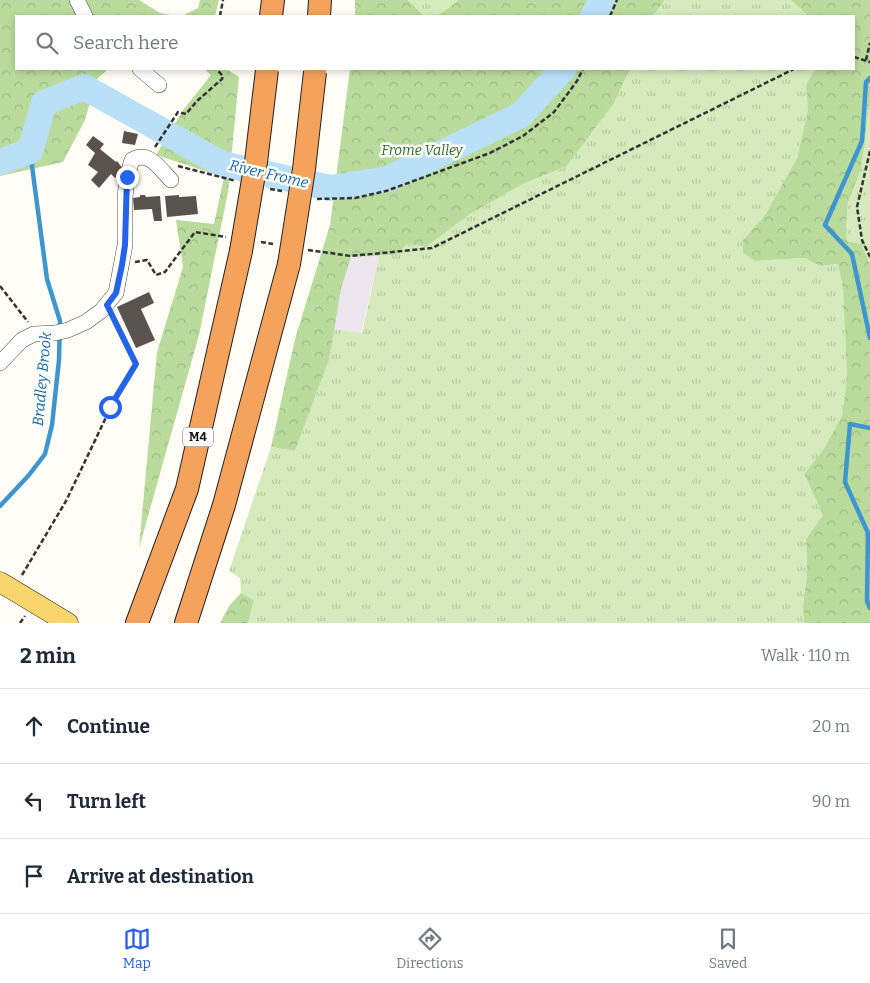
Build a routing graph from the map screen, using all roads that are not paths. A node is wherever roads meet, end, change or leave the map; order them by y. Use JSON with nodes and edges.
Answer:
{"nodes":[{"id":1,"x":77,"y":0,"type":"edge"},
{"id":2,"x":272,"y":0,"type":"edge"},
{"id":3,"x":320,"y":0,"type":"edge"},
{"id":4,"x":84,"y":15,"type":"edge"},
{"id":5,"x":271,"y":15,"type":"edge"},
{"id":6,"x":319,"y":15,"type":"edge"},
{"id":7,"x":141,"y":70,"type":"edge"},
{"id":8,"x":267,"y":70,"type":"edge"},
{"id":9,"x":315,"y":70,"type":"edge"},
{"id":10,"x":159,"y":85,"type":"dead end"},
{"id":11,"x":174,"y":173,"type":"road end"},
{"id":12,"x":0,"y":363,"type":"edge"},
{"id":13,"x":6,"y":586,"type":"edge"},
{"id":14,"x":138,"y":621,"type":"edge"},
{"id":15,"x":68,"y":623,"type":"edge"},
{"id":16,"x":186,"y":623,"type":"edge"}],
"edges":[{"from":1,"to":4,"type":"street"},
{"from":2,"to":5,"type":"highway"},
{"from":3,"to":6,"type":"highway"},
{"from":7,"to":10,"type":"street"},
{"from":8,"to":14,"type":"highway","number":"M4","bridge":true},
{"from":9,"to":16,"type":"highway","bridge":true},
{"from":11,"to":12,"type":"street"},
{"from":13,"to":15,"type":"main road"}]}
